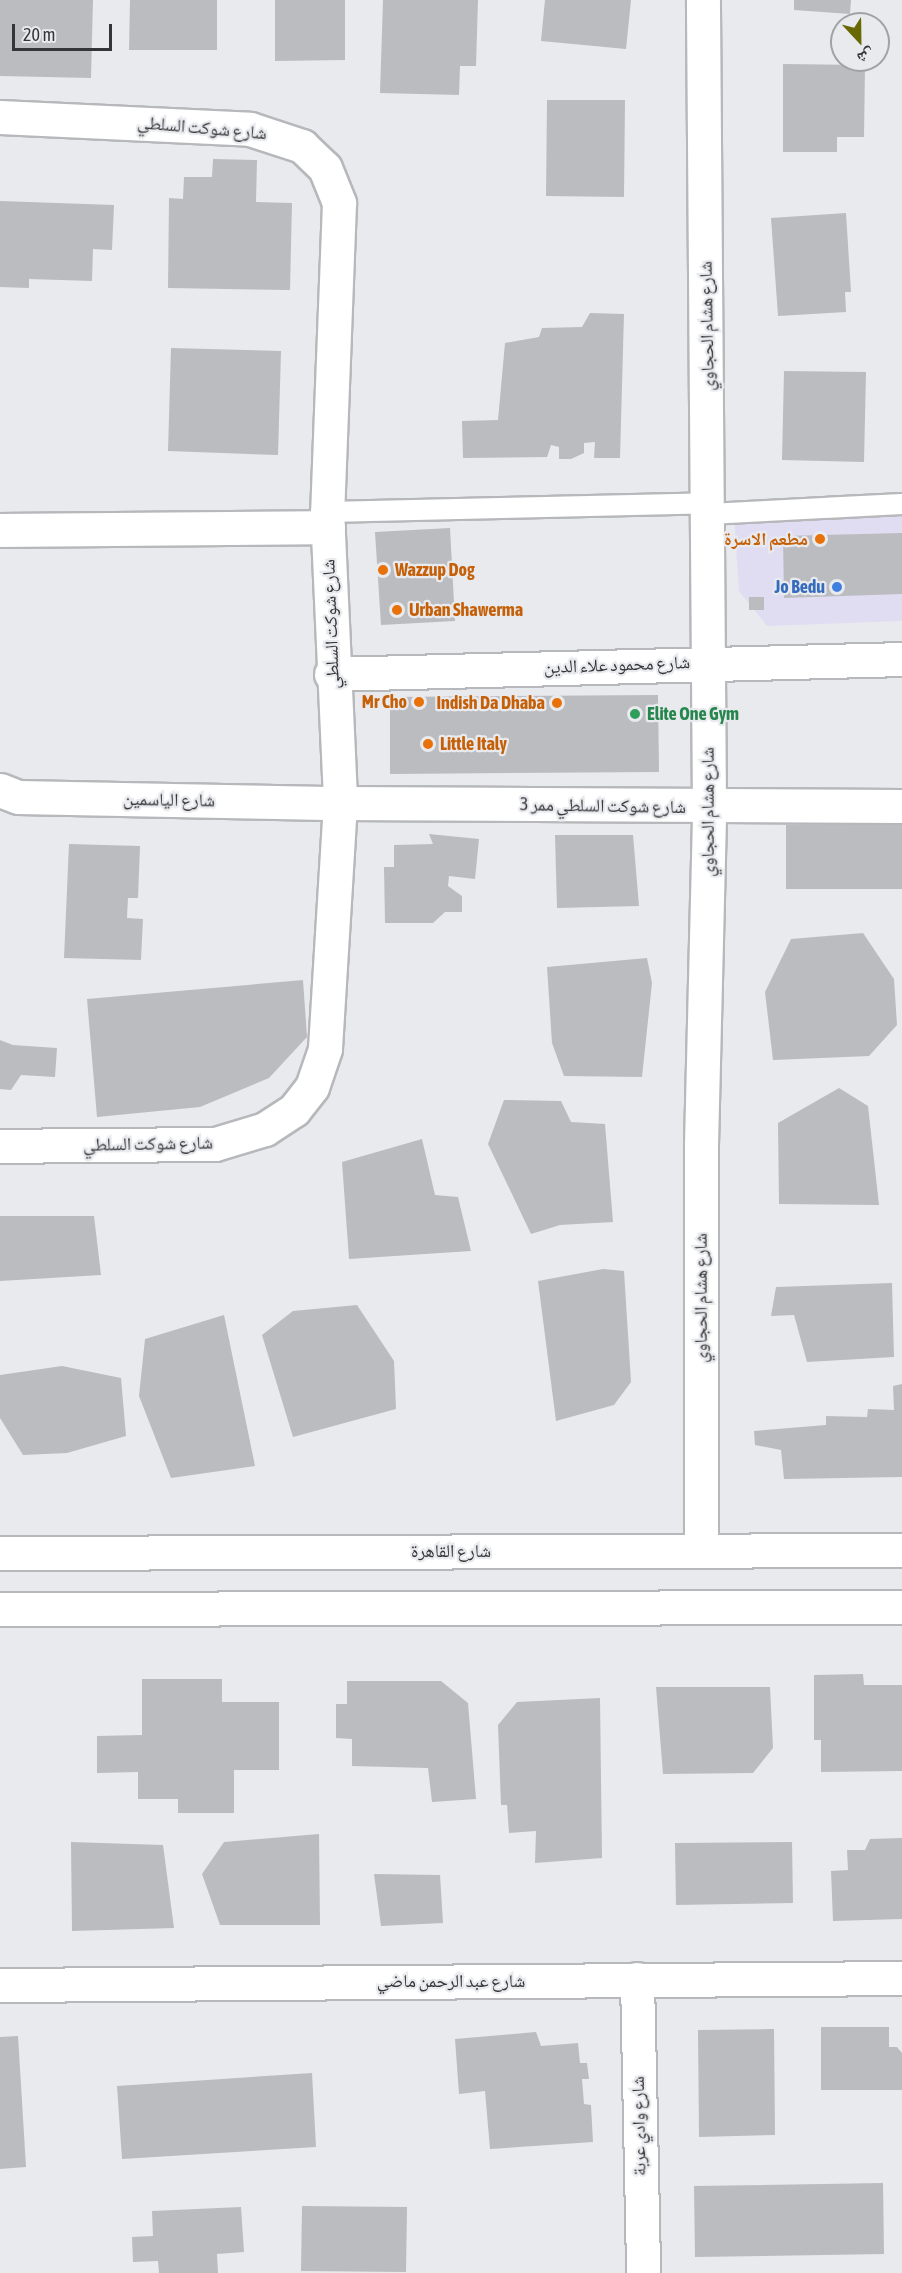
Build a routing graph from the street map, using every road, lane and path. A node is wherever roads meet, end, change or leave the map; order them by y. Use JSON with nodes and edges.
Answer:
{"nodes":[{"id":1,"x":704,"y":1,"type":"edge"},
{"id":2,"x":0,"y":117,"type":"edge"},
{"id":3,"x":902,"y":504,"type":"edge"},
{"id":4,"x":709,"y":508,"type":"junction"},
{"id":5,"x":327,"y":519,"type":"junction"},
{"id":6,"x":0,"y":530,"type":"edge"},
{"id":7,"x":902,"y":659,"type":"edge"},
{"id":8,"x":707,"y":662,"type":"junction"},
{"id":9,"x":331,"y":674,"type":"junction"},
{"id":10,"x":0,"y":790,"type":"edge"},
{"id":11,"x":340,"y":803,"type":"junction"},
{"id":12,"x":902,"y":806,"type":"edge"},
{"id":13,"x":710,"y":807,"type":"junction"},
{"id":14,"x":0,"y":1146,"type":"edge"},
{"id":15,"x":701,"y":1548,"type":"junction"},
{"id":16,"x":902,"y":1550,"type":"edge"},
{"id":17,"x":0,"y":1553,"type":"edge"},
{"id":18,"x":902,"y":1607,"type":"edge"},
{"id":19,"x":0,"y":1609,"type":"edge"},
{"id":20,"x":902,"y":1978,"type":"edge"},
{"id":21,"x":638,"y":1979,"type":"junction"},
{"id":22,"x":0,"y":1985,"type":"edge"},
{"id":23,"x":643,"y":2273,"type":"edge"}],
"edges":[{"from":1,"to":4,"type":"street","name":"شارع هشام الحجاوي"},
{"from":2,"to":5,"type":"street","name":"شارع شوكت السلطي"},
{"from":3,"to":4,"type":"lane"},
{"from":4,"to":5,"type":"lane"},
{"from":4,"to":8,"type":"street","name":"شارع هشام الحجاوي"},
{"from":5,"to":6,"type":"street"},
{"from":5,"to":9,"type":"street","name":"شارع شوكت السلطي"},
{"from":7,"to":8,"type":"street","name":"شارع محمود علاء الدين"},
{"from":8,"to":9,"type":"street","name":"شارع محمود علاء الدين"},
{"from":8,"to":13,"type":"street","name":"شارع هشام الحجاوي"},
{"from":9,"to":11,"type":"street","name":"شارع شوكت السلطي"},
{"from":10,"to":11,"type":"street","name":"شارع الياسمين"},
{"from":11,"to":13,"type":"street","name":"شارع شوكت السلطي ممر 3"},
{"from":11,"to":14,"type":"street","name":"شارع شوكت السلطي"},
{"from":12,"to":13,"type":"street","name":"شارع شوكت السلطي ممر 3"},
{"from":13,"to":15,"type":"street","name":"شارع هشام الحجاوي"},
{"from":15,"to":16,"type":"street","name":"شارع القاهرة"},
{"from":15,"to":17,"type":"street","name":"شارع القاهرة"},
{"from":18,"to":19,"type":"street"},
{"from":20,"to":21,"type":"street","name":"شارع عبد الرحمن ماضي"},
{"from":21,"to":22,"type":"street","name":"شارع عبد الرحمن ماضي"},
{"from":21,"to":23,"type":"street","name":"شارع وادي عربة"}]}
